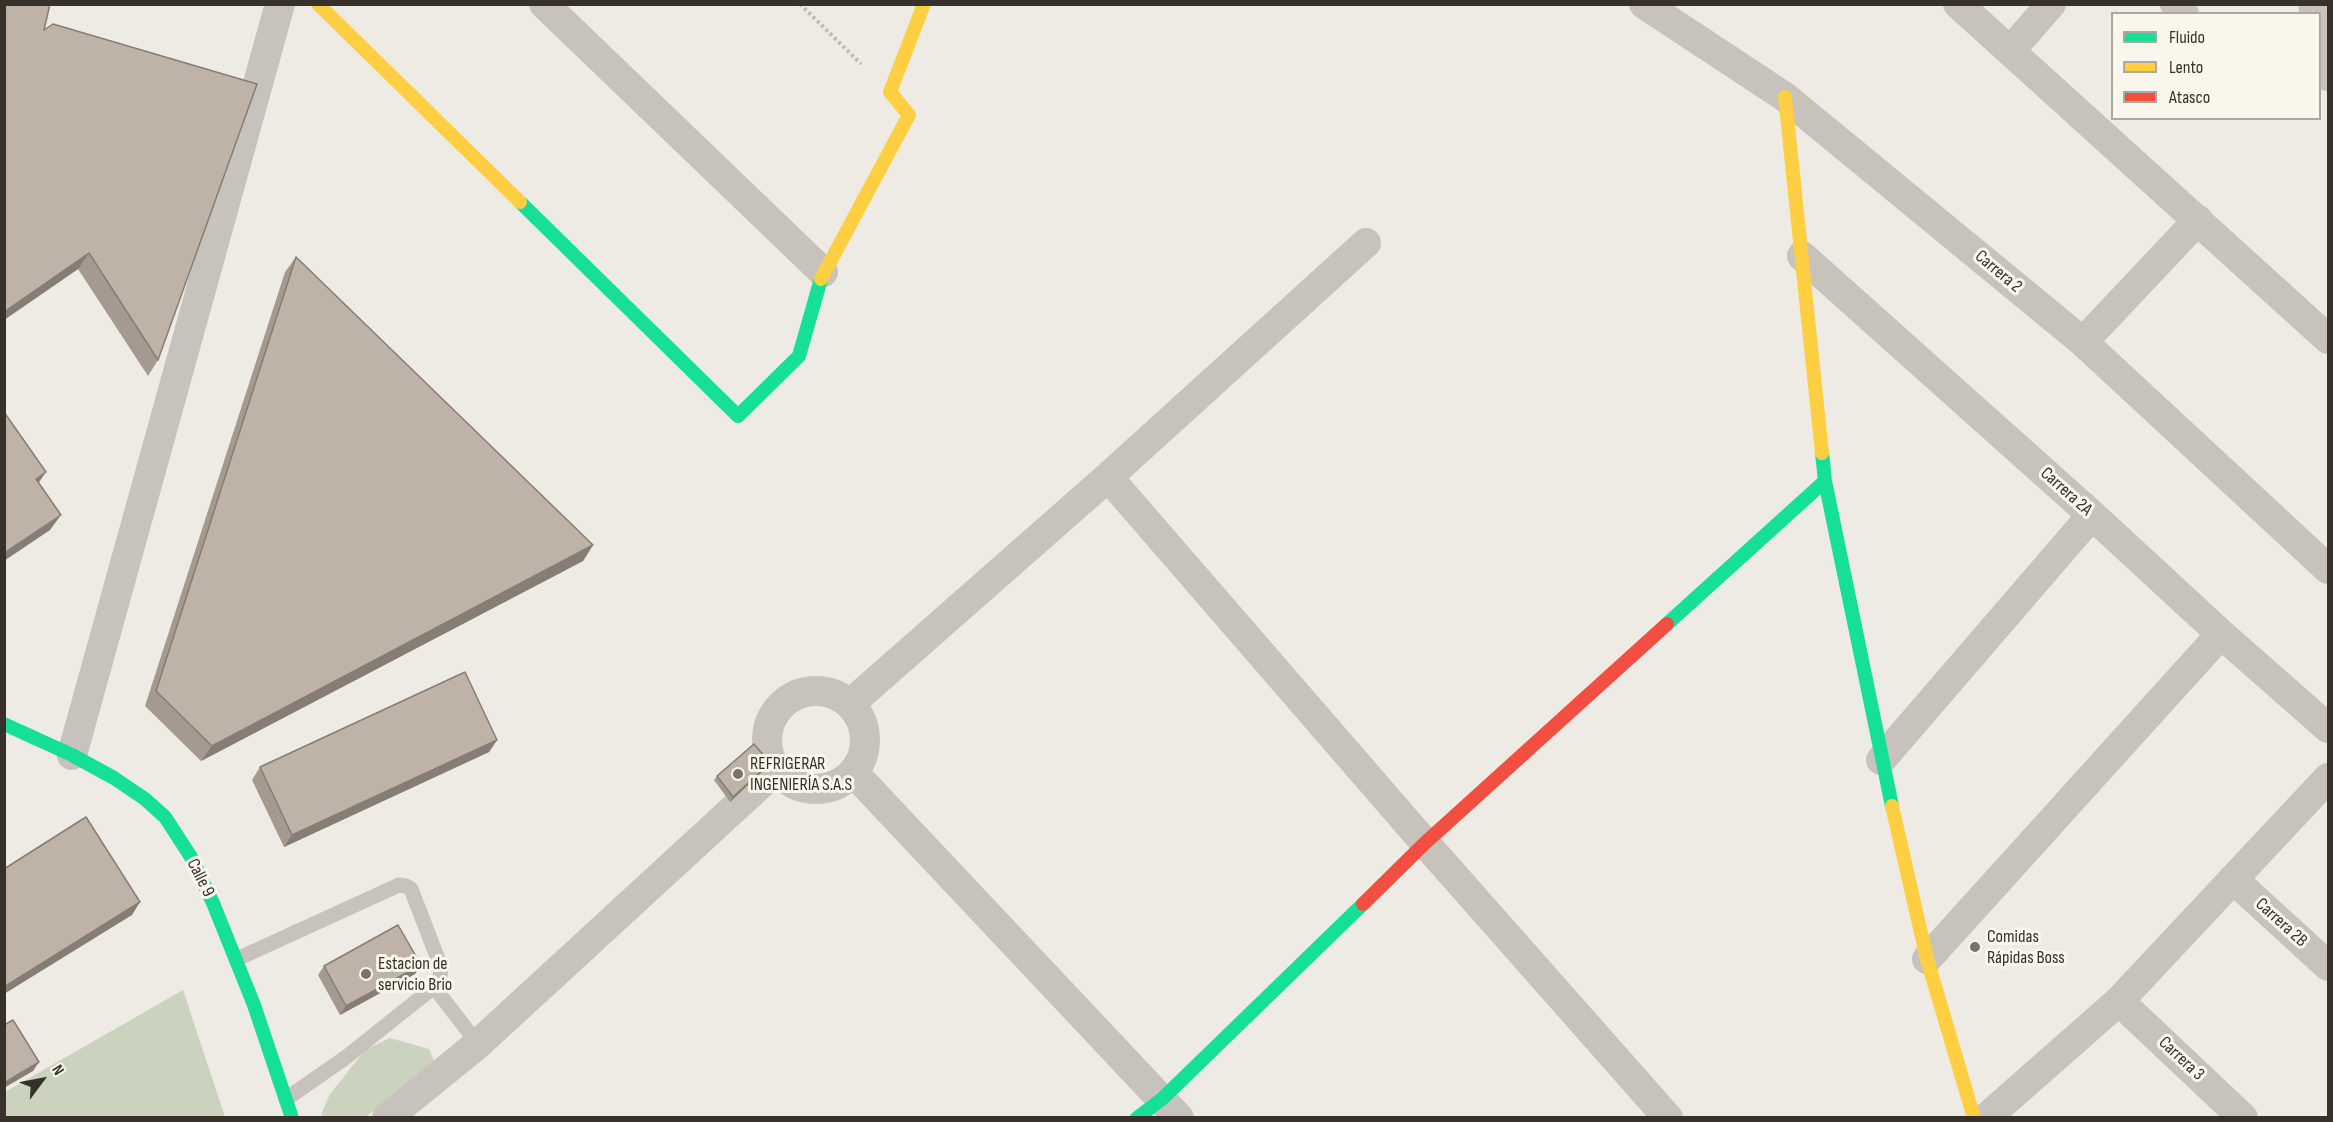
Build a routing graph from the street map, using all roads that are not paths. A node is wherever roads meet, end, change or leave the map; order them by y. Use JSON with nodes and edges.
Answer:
{"nodes":[{"id":1,"x":280,"y":4,"type":"edge"},
{"id":2,"x":318,"y":4,"type":"edge"},
{"id":3,"x":544,"y":4,"type":"edge"},
{"id":4,"x":924,"y":4,"type":"edge"},
{"id":5,"x":1644,"y":4,"type":"edge"},
{"id":6,"x":1958,"y":4,"type":"edge"},
{"id":7,"x":2051,"y":4,"type":"edge"},
{"id":8,"x":2321,"y":44,"type":"edge"},
{"id":9,"x":2011,"y":50,"type":"junction"},
{"id":10,"x":2328,"y":76,"type":"edge"},
{"id":11,"x":1785,"y":97,"type":"junction"},
{"id":12,"x":2198,"y":220,"type":"junction"},
{"id":13,"x":1366,"y":243,"type":"dead end"},
{"id":14,"x":1802,"y":256,"type":"junction"},
{"id":15,"x":823,"y":272,"type":"junction"},
{"id":16,"x":2328,"y":339,"type":"edge"},
{"id":17,"x":2083,"y":342,"type":"junction"},
{"id":18,"x":1108,"y":477,"type":"junction"},
{"id":19,"x":1825,"y":482,"type":"junction"},
{"id":20,"x":2092,"y":515,"type":"junction"},
{"id":21,"x":2328,"y":569,"type":"edge"},
{"id":22,"x":2222,"y":634,"type":"junction"},
{"id":23,"x":850,"y":704,"type":"junction"},
{"id":24,"x":4,"y":724,"type":"edge"},
{"id":25,"x":2328,"y":728,"type":"edge"},
{"id":26,"x":72,"y":754,"type":"junction"},
{"id":27,"x":1881,"y":760,"type":"junction"},
{"id":28,"x":776,"y":770,"type":"junction"},
{"id":29,"x":854,"y":773,"type":"junction"},
{"id":30,"x":2328,"y":778,"type":"edge"},
{"id":31,"x":1425,"y":843,"type":"junction"},
{"id":32,"x":2233,"y":879,"type":"junction"},
{"id":33,"x":237,"y":959,"type":"junction"},
{"id":34,"x":1927,"y":959,"type":"junction"},
{"id":35,"x":2328,"y":966,"type":"edge"},
{"id":36,"x":434,"y":987,"type":"junction"},
{"id":37,"x":2120,"y":1001,"type":"junction"},
{"id":38,"x":478,"y":1044,"type":"junction"},
{"id":39,"x":285,"y":1099,"type":"junction"},
{"id":40,"x":1170,"y":1108,"type":"edge"},
{"id":41,"x":292,"y":1118,"type":"edge"},
{"id":42,"x":387,"y":1118,"type":"edge"},
{"id":43,"x":1137,"y":1118,"type":"edge"},
{"id":44,"x":1668,"y":1118,"type":"edge"},
{"id":45,"x":1974,"y":1118,"type":"edge"},
{"id":46,"x":1986,"y":1118,"type":"edge"},
{"id":47,"x":2243,"y":1118,"type":"edge"}],
"edges":[{"from":1,"to":26,"type":"street"},
{"from":2,"to":15,"type":"street"},
{"from":3,"to":15,"type":"street"},
{"from":4,"to":15,"type":"street"},
{"from":5,"to":11,"type":"street","name":"Carrera 2"},
{"from":6,"to":9,"type":"street"},
{"from":7,"to":9,"type":"street"},
{"from":8,"to":10,"type":"street"},
{"from":9,"to":12,"type":"street"},
{"from":11,"to":14,"type":"street"},
{"from":11,"to":17,"type":"street","name":"Carrera 2"},
{"from":12,"to":16,"type":"street"},
{"from":12,"to":17,"type":"street"},
{"from":13,"to":18,"type":"street"},
{"from":14,"to":19,"type":"street"},
{"from":14,"to":20,"type":"street","name":"Carrera 2A"},
{"from":17,"to":21,"type":"street","name":"Carrera 2"},
{"from":18,"to":23,"type":"street"},
{"from":18,"to":31,"type":"street"},
{"from":19,"to":27,"type":"street"},
{"from":19,"to":31,"type":"street"},
{"from":20,"to":22,"type":"street","name":"Carrera 2A"},
{"from":20,"to":27,"type":"street"},
{"from":22,"to":25,"type":"street","name":"Carrera 2A"},
{"from":22,"to":34,"type":"street"},
{"from":23,"to":28,"type":"street"},
{"from":23,"to":29,"type":"street"},
{"from":24,"to":26,"type":"street","name":"Calle 9"},
{"from":26,"to":33,"type":"street","name":"Calle 9"},
{"from":27,"to":34,"type":"street"},
{"from":28,"to":29,"type":"street"},
{"from":28,"to":38,"type":"street"},
{"from":29,"to":40,"type":"street"},
{"from":30,"to":32,"type":"street"},
{"from":31,"to":40,"type":"street"},
{"from":31,"to":44,"type":"street"},
{"from":32,"to":35,"type":"street","name":"Carrera 2B"},
{"from":32,"to":37,"type":"street"},
{"from":33,"to":36,"type":"lane"},
{"from":33,"to":39,"type":"street","name":"Calle 9"},
{"from":34,"to":45,"type":"street"},
{"from":36,"to":38,"type":"lane"},
{"from":36,"to":39,"type":"lane"},
{"from":37,"to":46,"type":"street"},
{"from":37,"to":47,"type":"street","name":"Carrera 3"},
{"from":38,"to":42,"type":"street"},
{"from":39,"to":41,"type":"street","name":"Calle 9"},
{"from":40,"to":43,"type":"street"}]}
